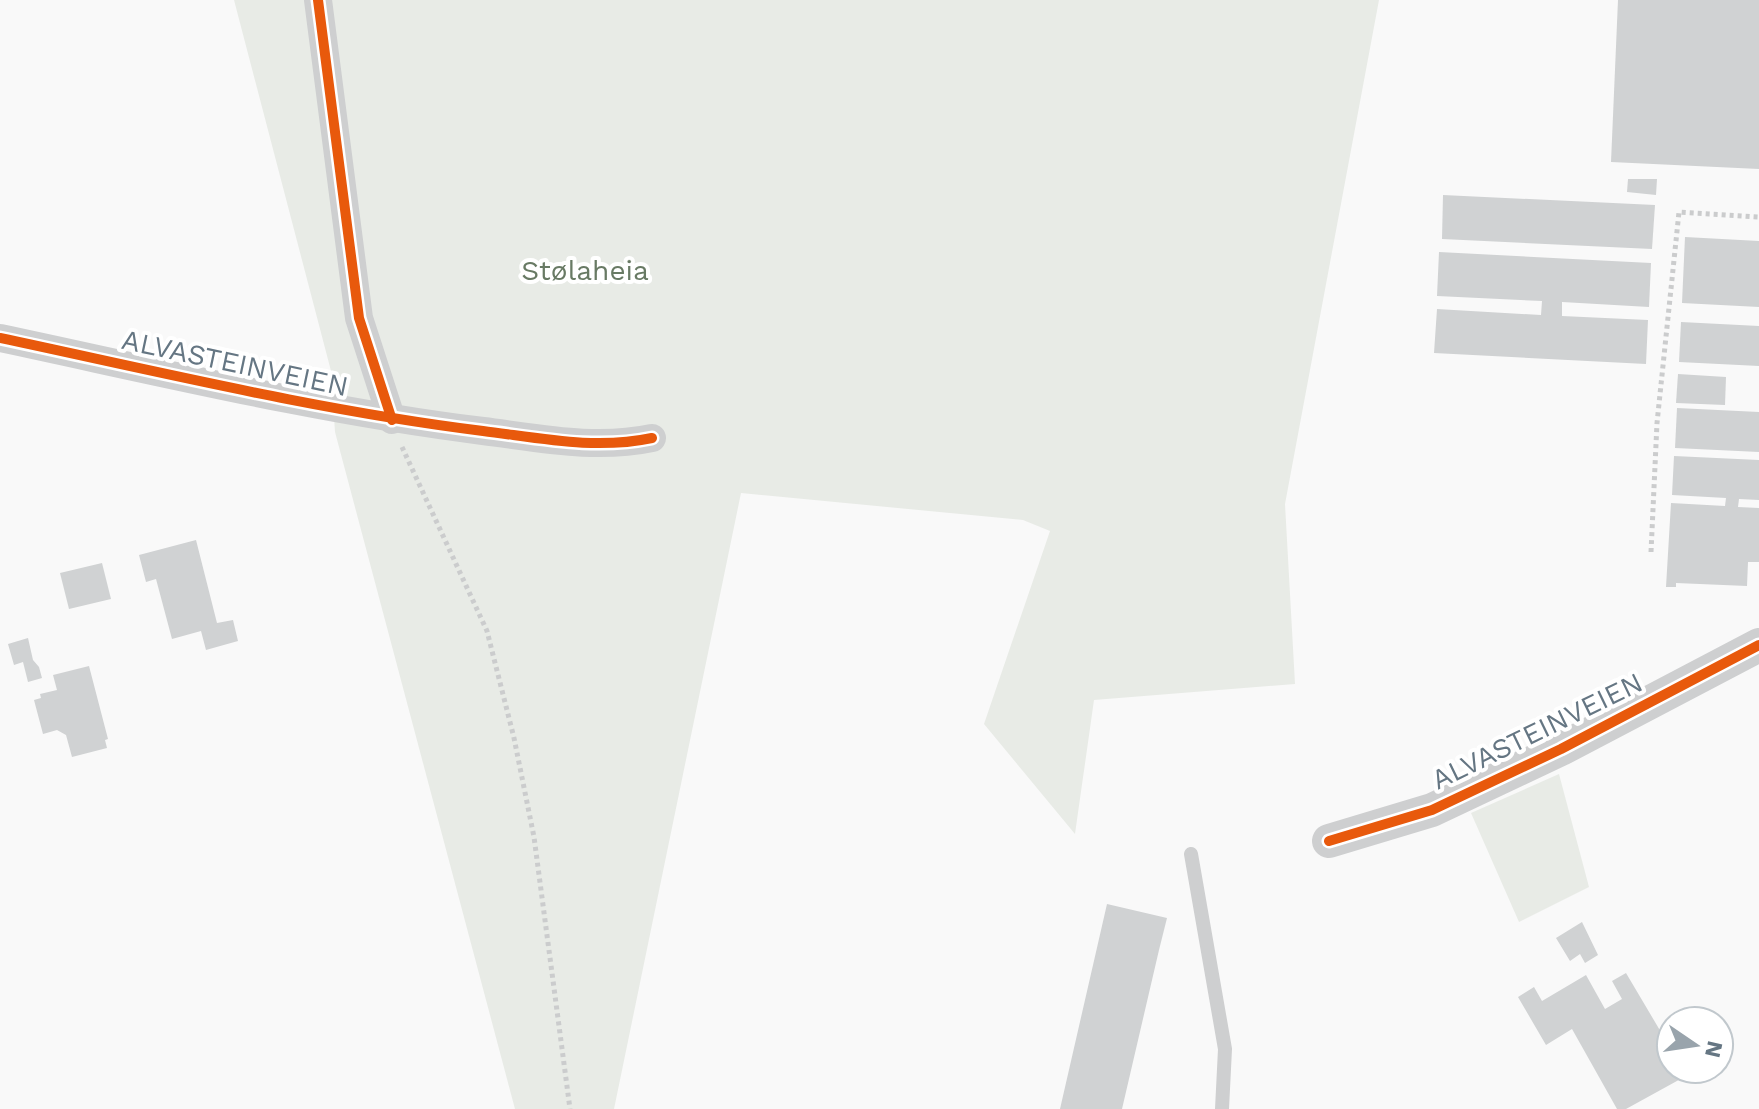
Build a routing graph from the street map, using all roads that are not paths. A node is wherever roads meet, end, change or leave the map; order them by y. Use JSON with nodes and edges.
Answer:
{"nodes":[{"id":1,"x":318,"y":0,"type":"edge"},
{"id":2,"x":0,"y":338,"type":"edge"},
{"id":3,"x":392,"y":420,"type":"junction"},
{"id":4,"x":652,"y":438,"type":"dead end"},
{"id":5,"x":1759,"y":645,"type":"edge"},
{"id":6,"x":1329,"y":841,"type":"dead end"},
{"id":7,"x":1191,"y":854,"type":"dead end"},
{"id":8,"x":1222,"y":1109,"type":"edge"}],
"edges":[{"from":1,"to":3,"type":"street"},
{"from":2,"to":3,"type":"street","name":"ALVASTEINVEIEN"},
{"from":3,"to":4,"type":"street","name":"ALVASTEINVEIEN"},
{"from":5,"to":6,"type":"street","name":"ALVASTEINVEIEN"},
{"from":7,"to":8,"type":"lane"}]}
